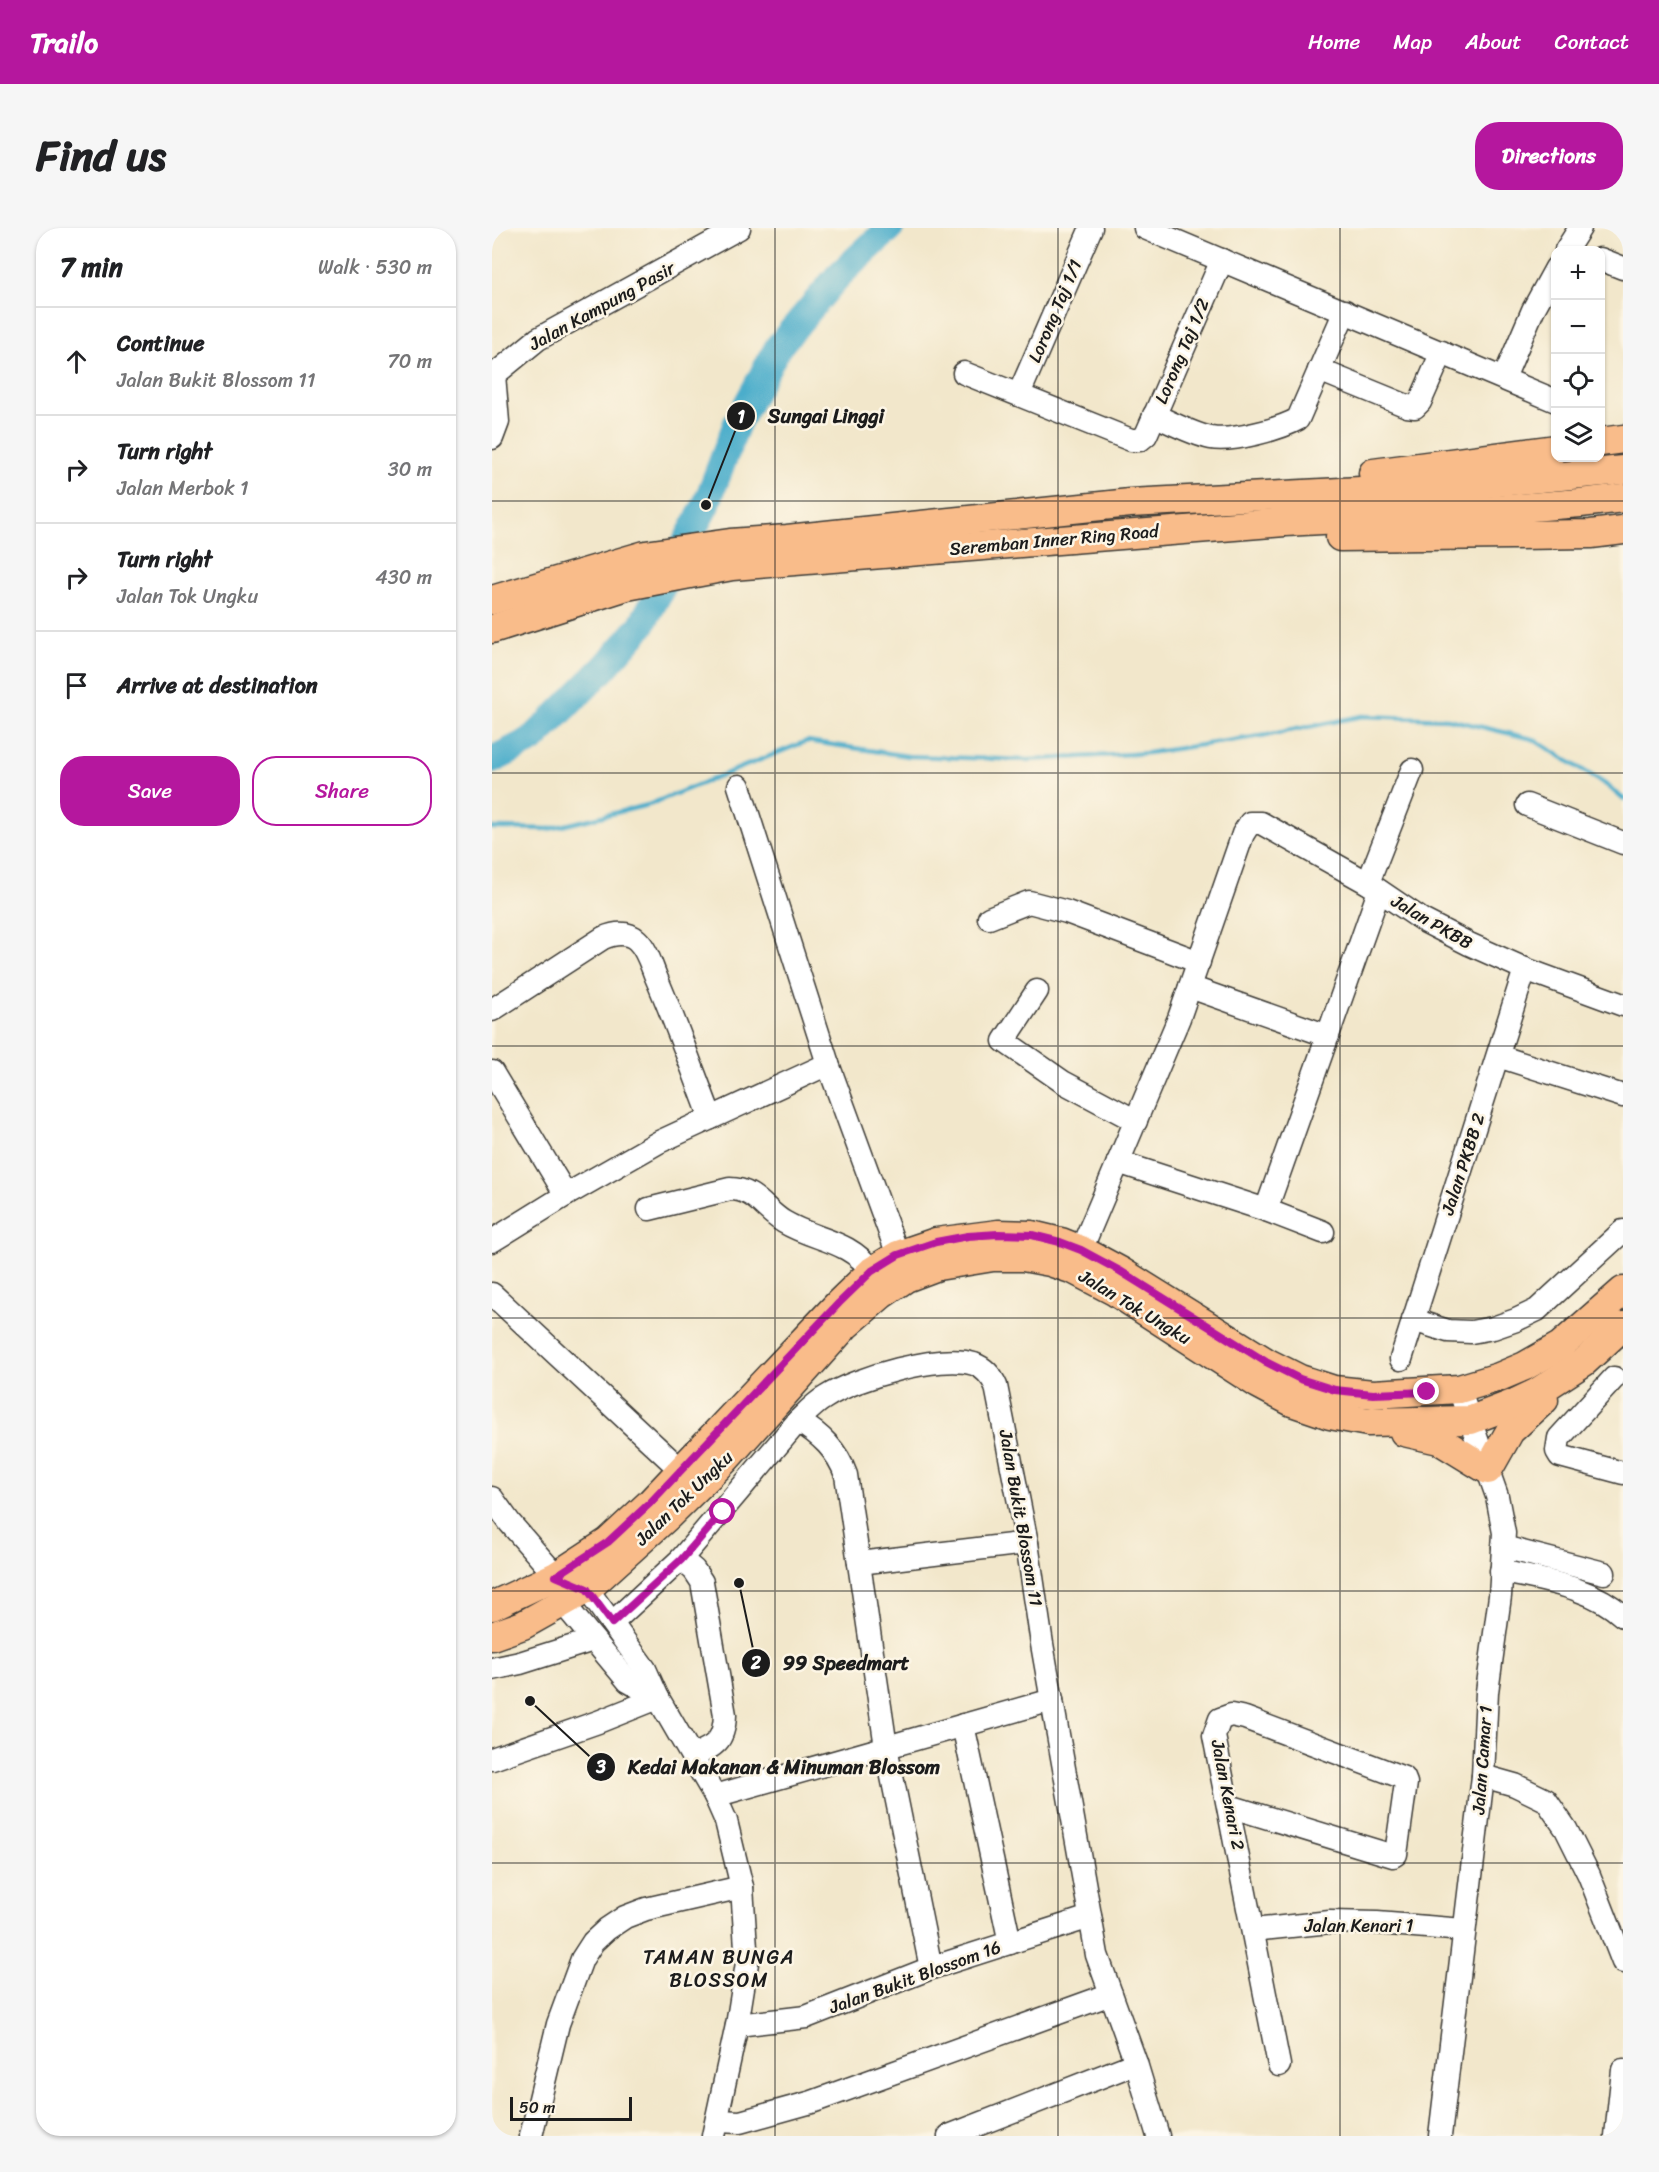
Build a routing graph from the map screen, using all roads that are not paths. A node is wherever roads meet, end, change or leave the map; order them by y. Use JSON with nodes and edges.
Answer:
{"nodes":[{"id":1,"x":739,"y":228,"type":"edge"},
{"id":2,"x":1091,"y":228,"type":"edge"},
{"id":3,"x":1145,"y":228,"type":"edge"},
{"id":4,"x":1222,"y":260,"type":"junction"},
{"id":5,"x":1605,"y":261,"type":"edge"},
{"id":6,"x":1623,"y":268,"type":"edge"},
{"id":7,"x":1551,"y":277,"type":"edge"},
{"id":8,"x":1345,"y":311,"type":"junction"},
{"id":9,"x":1442,"y":352,"type":"junction"},
{"id":10,"x":1319,"y":369,"type":"junction"},
{"id":11,"x":493,"y":372,"type":"edge"},
{"id":12,"x":964,"y":373,"type":"dead end"},
{"id":13,"x":1504,"y":378,"type":"junction"},
{"id":14,"x":1019,"y":394,"type":"junction"},
{"id":15,"x":1551,"y":399,"type":"edge"},
{"id":16,"x":1154,"y":416,"type":"junction"},
{"id":17,"x":492,"y":438,"type":"edge"},
{"id":18,"x":1623,"y":439,"type":"edge"},
{"id":19,"x":1605,"y":441,"type":"edge"},
{"id":20,"x":1551,"y":450,"type":"edge"},
{"id":21,"x":1623,"y":470,"type":"edge"},
{"id":22,"x":1623,"y":498,"type":"edge"},
{"id":23,"x":1130,"y":503,"type":"junction"},
{"id":24,"x":1623,"y":530,"type":"edge"},
{"id":25,"x":1118,"y":535,"type":"junction"},
{"id":26,"x":731,"y":555,"type":"junction"},
{"id":27,"x":492,"y":600,"type":"edge"},
{"id":28,"x":492,"y":629,"type":"edge"},
{"id":29,"x":1412,"y":770,"type":"dead end"},
{"id":30,"x":739,"y":786,"type":"dead end"},
{"id":31,"x":1527,"y":805,"type":"dead end"},
{"id":32,"x":1623,"y":843,"type":"edge"},
{"id":33,"x":1373,"y":887,"type":"junction"},
{"id":34,"x":989,"y":918,"type":"dead end"},
{"id":35,"x":1199,"y":962,"type":"junction"},
{"id":36,"x":1526,"y":969,"type":"junction"},
{"id":37,"x":1190,"y":987,"type":"junction"},
{"id":38,"x":1037,"y":991,"type":"dead end"},
{"id":39,"x":1623,"y":1005,"type":"edge"},
{"id":40,"x":492,"y":1010,"type":"edge"},
{"id":41,"x":1328,"y":1036,"type":"junction"},
{"id":42,"x":1498,"y":1056,"type":"junction"},
{"id":43,"x":828,"y":1064,"type":"junction"},
{"id":44,"x":492,"y":1072,"type":"edge"},
{"id":45,"x":1623,"y":1096,"type":"edge"},
{"id":46,"x":711,"y":1118,"type":"junction"},
{"id":47,"x":1136,"y":1121,"type":"junction"},
{"id":48,"x":1119,"y":1162,"type":"junction"},
{"id":49,"x":566,"y":1195,"type":"junction"},
{"id":50,"x":650,"y":1209,"type":"dead end"},
{"id":51,"x":1266,"y":1210,"type":"junction"},
{"id":52,"x":1323,"y":1232,"type":"dead end"},
{"id":53,"x":1623,"y":1232,"type":"edge"},
{"id":54,"x":492,"y":1240,"type":"edge"},
{"id":55,"x":1081,"y":1250,"type":"junction"},
{"id":56,"x":898,"y":1255,"type":"junction"},
{"id":57,"x":872,"y":1271,"type":"junction"},
{"id":58,"x":1623,"y":1291,"type":"edge"},
{"id":59,"x":492,"y":1294,"type":"edge"},
{"id":60,"x":1413,"y":1320,"type":"junction"},
{"id":61,"x":1623,"y":1326,"type":"edge"},
{"id":62,"x":1596,"y":1351,"type":"junction"},
{"id":63,"x":1401,"y":1359,"type":"dead end"},
{"id":64,"x":1556,"y":1381,"type":"junction"},
{"id":65,"x":1619,"y":1384,"type":"edge"},
{"id":66,"x":1459,"y":1389,"type":"junction"},
{"id":67,"x":1471,"y":1420,"type":"junction"},
{"id":68,"x":798,"y":1421,"type":"junction"},
{"id":69,"x":1368,"y":1422,"type":"junction"},
{"id":70,"x":681,"y":1470,"type":"junction"},
{"id":71,"x":1488,"y":1470,"type":"junction"},
{"id":72,"x":1623,"y":1473,"type":"edge"},
{"id":73,"x":492,"y":1498,"type":"edge"},
{"id":74,"x":501,"y":1524,"type":"edge"},
{"id":75,"x":1027,"y":1543,"type":"junction"},
{"id":76,"x":1503,"y":1548,"type":"junction"},
{"id":77,"x":681,"y":1560,"type":"junction"},
{"id":78,"x":859,"y":1563,"type":"junction"},
{"id":79,"x":550,"y":1569,"type":"junction"},
{"id":80,"x":1501,"y":1571,"type":"junction"},
{"id":81,"x":1604,"y":1573,"type":"dead end"},
{"id":82,"x":492,"y":1592,"type":"edge"},
{"id":83,"x":575,"y":1596,"type":"junction"},
{"id":84,"x":492,"y":1606,"type":"edge"},
{"id":85,"x":1623,"y":1616,"type":"edge"},
{"id":86,"x":612,"y":1623,"type":"junction"},
{"id":87,"x":492,"y":1636,"type":"edge"},
{"id":88,"x":593,"y":1640,"type":"junction"},
{"id":89,"x":492,"y":1669,"type":"edge"},
{"id":90,"x":658,"y":1698,"type":"junction"},
{"id":91,"x":1052,"y":1700,"type":"junction"},
{"id":92,"x":963,"y":1725,"type":"junction"},
{"id":93,"x":886,"y":1747,"type":"junction"},
{"id":94,"x":692,"y":1756,"type":"junction"},
{"id":95,"x":492,"y":1759,"type":"edge"},
{"id":96,"x":1483,"y":1776,"type":"junction"},
{"id":97,"x":715,"y":1796,"type":"junction"},
{"id":98,"x":1229,"y":1806,"type":"junction"},
{"id":99,"x":742,"y":1887,"type":"junction"},
{"id":100,"x":1090,"y":1917,"type":"junction"},
{"id":101,"x":1253,"y":1930,"type":"junction"},
{"id":102,"x":1464,"y":1930,"type":"junction"},
{"id":103,"x":1010,"y":1942,"type":"junction"},
{"id":104,"x":1623,"y":1962,"type":"edge"},
{"id":105,"x":931,"y":1968,"type":"junction"},
{"id":106,"x":1111,"y":1994,"type":"junction"},
{"id":107,"x":737,"y":2025,"type":"junction"},
{"id":108,"x":1136,"y":2063,"type":"junction"},
{"id":109,"x":1280,"y":2065,"type":"dead end"},
{"id":110,"x":1623,"y":2070,"type":"edge"},
{"id":111,"x":715,"y":2129,"type":"edge"},
{"id":112,"x":531,"y":2136,"type":"edge"},
{"id":113,"x":949,"y":2136,"type":"edge"},
{"id":114,"x":1158,"y":2136,"type":"edge"},
{"id":115,"x":1440,"y":2136,"type":"edge"},
{"id":116,"x":1616,"y":2136,"type":"edge"}],
"edges":[{"from":1,"to":11,"type":"street","name":"Jalan Kampung Pasir"},
{"from":2,"to":14,"type":"street","name":"Lorong Taj 1/1"},
{"from":3,"to":4,"type":"street"},
{"from":4,"to":8,"type":"street"},
{"from":4,"to":16,"type":"street","name":"Lorong Taj 1/2"},
{"from":5,"to":6,"type":"street"},
{"from":7,"to":13,"type":"street"},
{"from":8,"to":9,"type":"street"},
{"from":8,"to":10,"type":"street"},
{"from":9,"to":10,"type":"street"},
{"from":9,"to":13,"type":"street"},
{"from":10,"to":16,"type":"street"},
{"from":11,"to":17,"type":"street","name":"Jalan Kampung Pasir"},
{"from":12,"to":14,"type":"street"},
{"from":13,"to":15,"type":"street"},
{"from":14,"to":16,"type":"street","name":"Lorong Taj 1/2"},
{"from":18,"to":19,"type":"main road"},
{"from":20,"to":23,"type":"main road"},
{"from":21,"to":23,"type":"main road","name":"Seremban Inner Ring Road"},
{"from":22,"to":25,"type":"main road","name":"Seremban Inner Ring Road"},
{"from":23,"to":26,"type":"main road","name":"Seremban Inner Ring Road"},
{"from":24,"to":25,"type":"main road"},
{"from":25,"to":26,"type":"main road","name":"Seremban Inner Ring Road"},
{"from":26,"to":27,"type":"main road","name":"Seremban Inner Ring Road"},
{"from":26,"to":28,"type":"main road","name":"Seremban Inner Ring Road"},
{"from":29,"to":33,"type":"street"},
{"from":30,"to":43,"type":"street"},
{"from":31,"to":32,"type":"street"},
{"from":33,"to":35,"type":"street","name":"Jalan PKBB"},
{"from":33,"to":36,"type":"street","name":"Jalan PKBB"},
{"from":33,"to":41,"type":"street"},
{"from":34,"to":35,"type":"street"},
{"from":35,"to":37,"type":"street"},
{"from":36,"to":39,"type":"street","name":"Jalan PKBB"},
{"from":36,"to":42,"type":"street","name":"Jalan PKBB 2"},
{"from":37,"to":41,"type":"street"},
{"from":37,"to":47,"type":"street"},
{"from":38,"to":47,"type":"street"},
{"from":40,"to":46,"type":"street"},
{"from":41,"to":51,"type":"street"},
{"from":42,"to":45,"type":"street"},
{"from":42,"to":60,"type":"street","name":"Jalan PKBB 2"},
{"from":43,"to":46,"type":"street"},
{"from":43,"to":56,"type":"street"},
{"from":44,"to":49,"type":"street"},
{"from":46,"to":49,"type":"street"},
{"from":47,"to":48,"type":"street"},
{"from":48,"to":51,"type":"street"},
{"from":48,"to":55,"type":"street"},
{"from":49,"to":54,"type":"street"},
{"from":50,"to":57,"type":"street"},
{"from":51,"to":52,"type":"street"},
{"from":53,"to":60,"type":"street"},
{"from":55,"to":56,"type":"main road","name":"Jalan Tok Ungku"},
{"from":55,"to":66,"type":"main road","name":"Jalan Tok Ungku"},
{"from":56,"to":57,"type":"main road","name":"Jalan Tok Ungku"},
{"from":57,"to":70,"type":"main road","name":"Jalan Tok Ungku"},
{"from":58,"to":66,"type":"main road","name":"Jalan Tok Ungku"},
{"from":59,"to":70,"type":"street"},
{"from":60,"to":63,"type":"street","name":"Jalan PKBB 2"},
{"from":61,"to":62,"type":"main road","name":"Jalan Tok Ungku"},
{"from":62,"to":64,"type":"main road","name":"Jalan Tok Ungku"},
{"from":62,"to":65,"type":"street"},
{"from":64,"to":67,"type":"main road","name":"Jalan Tok Ungku"},
{"from":64,"to":71,"type":"main road"},
{"from":65,"to":72,"type":"street"},
{"from":66,"to":67,"type":"street","name":"Jalan Camar 1"},
{"from":67,"to":69,"type":"main road","name":"Jalan Tok Ungku"},
{"from":67,"to":71,"type":"street","name":"Jalan Camar 1"},
{"from":68,"to":75,"type":"street","name":"Jalan Bukit Blossom 11"},
{"from":68,"to":77,"type":"street","name":"Jalan Bukit Blossom 11"},
{"from":68,"to":78,"type":"street"},
{"from":69,"to":71,"type":"main road"},
{"from":69,"to":83,"type":"main road","name":"Jalan Tok Ungku"},
{"from":70,"to":79,"type":"main road","name":"Jalan Tok Ungku"},
{"from":71,"to":76,"type":"street","name":"Jalan Camar 1"},
{"from":73,"to":74,"type":"street"},
{"from":74,"to":79,"type":"street"},
{"from":75,"to":78,"type":"street"},
{"from":75,"to":91,"type":"street","name":"Jalan Bukit Blossom 11"},
{"from":76,"to":80,"type":"street","name":"Jalan Camar 1"},
{"from":76,"to":81,"type":"street"},
{"from":77,"to":86,"type":"street","name":"Jalan Bukit Blossom 11"},
{"from":77,"to":94,"type":"street"},
{"from":78,"to":93,"type":"street"},
{"from":79,"to":82,"type":"street"},
{"from":79,"to":83,"type":"street"},
{"from":79,"to":84,"type":"main road","name":"Jalan Tok Ungku"},
{"from":80,"to":85,"type":"street"},
{"from":80,"to":96,"type":"street","name":"Jalan Camar 1"},
{"from":83,"to":86,"type":"street"},
{"from":83,"to":87,"type":"main road","name":"Jalan Tok Ungku"},
{"from":83,"to":88,"type":"street"},
{"from":86,"to":90,"type":"street"},
{"from":88,"to":89,"type":"street"},
{"from":88,"to":90,"type":"street"},
{"from":90,"to":94,"type":"street"},
{"from":90,"to":95,"type":"street"},
{"from":91,"to":92,"type":"street"},
{"from":91,"to":100,"type":"street","name":"Jalan Bukit Blossom 11"},
{"from":92,"to":93,"type":"street"},
{"from":92,"to":103,"type":"street"},
{"from":93,"to":97,"type":"street"},
{"from":93,"to":105,"type":"street"},
{"from":94,"to":97,"type":"street"},
{"from":96,"to":102,"type":"street","name":"Jalan Camar 1"},
{"from":96,"to":104,"type":"street"},
{"from":97,"to":99,"type":"street"},
{"from":98,"to":98,"type":"street","name":"Jalan Kenari 2"},
{"from":98,"to":101,"type":"street","name":"Jalan Kenari 2"},
{"from":99,"to":107,"type":"street"},
{"from":99,"to":112,"type":"street"},
{"from":100,"to":103,"type":"street","name":"Jalan Bukit Blossom 16"},
{"from":100,"to":106,"type":"street","name":"Jalan Bukit Blossom 11"},
{"from":101,"to":102,"type":"street","name":"Jalan Kenari 1"},
{"from":101,"to":109,"type":"street","name":"Jalan Kenari 2"},
{"from":102,"to":115,"type":"street","name":"Jalan Camar 1"},
{"from":103,"to":105,"type":"street","name":"Jalan Bukit Blossom 16"},
{"from":105,"to":107,"type":"street","name":"Jalan Bukit Blossom 16"},
{"from":106,"to":108,"type":"street","name":"Jalan Bukit Blossom 11"},
{"from":106,"to":111,"type":"street"},
{"from":107,"to":111,"type":"street"},
{"from":108,"to":113,"type":"street"},
{"from":108,"to":114,"type":"street","name":"Jalan Bukit Blossom 11"},
{"from":110,"to":116,"type":"street"}]}
